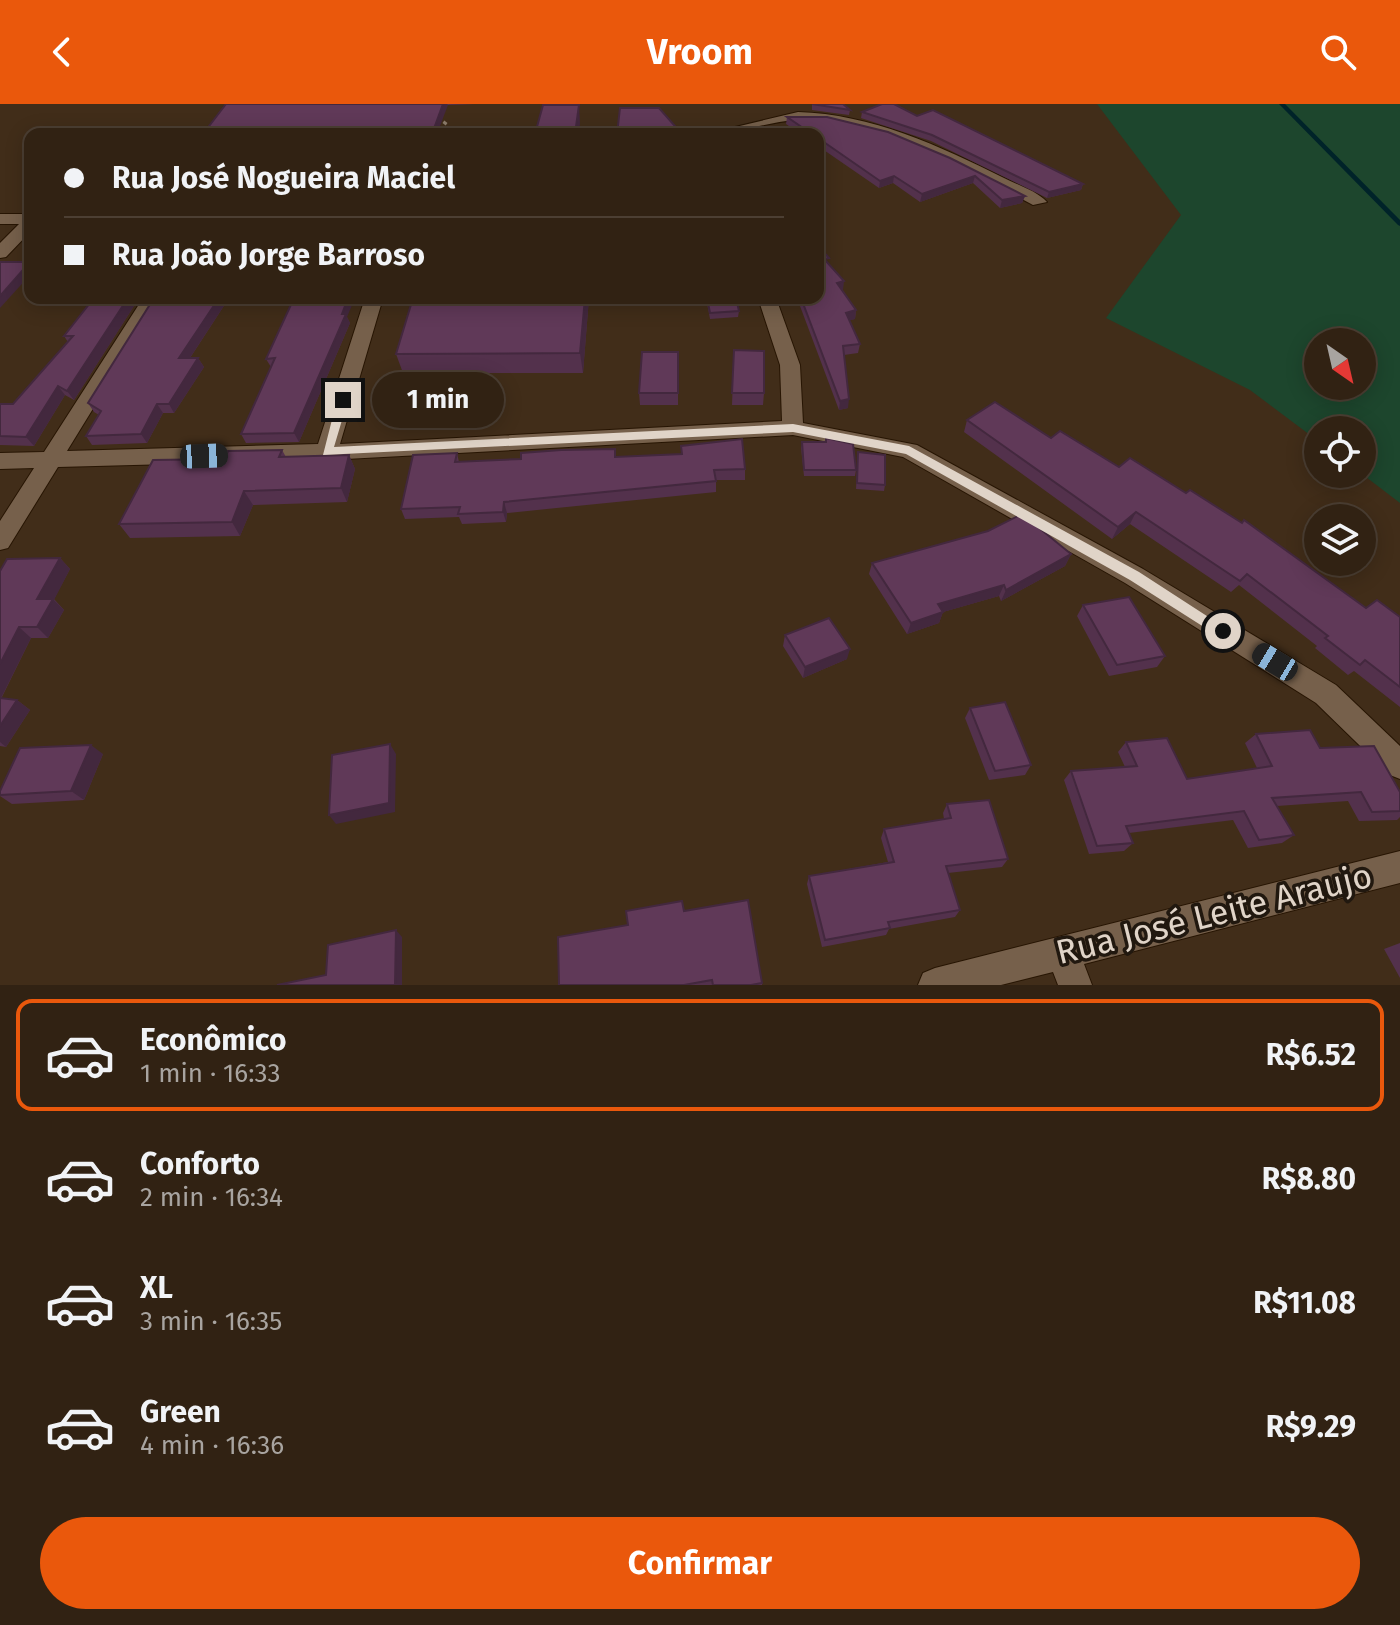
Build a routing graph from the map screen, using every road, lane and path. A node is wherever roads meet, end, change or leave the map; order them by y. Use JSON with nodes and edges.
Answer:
{"nodes":[{"id":1,"x":429,"y":110,"type":"edge"},
{"id":2,"x":800,"y":110,"type":"edge"},
{"id":3,"x":448,"y":128,"type":"edge"},
{"id":4,"x":735,"y":128,"type":"edge"},
{"id":5,"x":1039,"y":202,"type":"dead end"},
{"id":6,"x":0,"y":219,"type":"edge"},
{"id":7,"x":24,"y":220,"type":"edge"},
{"id":8,"x":24,"y":227,"type":"edge"},
{"id":9,"x":0,"y":253,"type":"edge"},
{"id":10,"x":148,"y":304,"type":"edge"},
{"id":11,"x":372,"y":304,"type":"edge"},
{"id":12,"x":769,"y":304,"type":"edge"},
{"id":13,"x":793,"y":428,"type":"junction"},
{"id":14,"x":327,"y":452,"type":"junction"},
{"id":15,"x":0,"y":461,"type":"edge"},
{"id":16,"x":50,"y":461,"type":"junction"},
{"id":17,"x":0,"y":541,"type":"edge"},
{"id":18,"x":1400,"y":765,"type":"edge"},
{"id":19,"x":1400,"y":867,"type":"edge"},
{"id":20,"x":1062,"y":951,"type":"junction"},
{"id":21,"x":935,"y":985,"type":"edge"},
{"id":22,"x":1075,"y":985,"type":"edge"}],
"edges":[{"from":1,"to":3,"type":"path"},
{"from":2,"to":4,"type":"street"},
{"from":2,"to":5,"type":"street"},
{"from":6,"to":7,"type":"street"},
{"from":8,"to":9,"type":"street"},
{"from":10,"to":16,"type":"street"},
{"from":11,"to":14,"type":"street"},
{"from":12,"to":13,"type":"street"},
{"from":13,"to":14,"type":"street"},
{"from":13,"to":18,"type":"street"},
{"from":14,"to":16,"type":"street"},
{"from":15,"to":16,"type":"street"},
{"from":16,"to":17,"type":"street"},
{"from":19,"to":20,"type":"street","name":"Rua José Leite Araujo"},
{"from":20,"to":21,"type":"street","name":"Rua José Leite Araujo"},
{"from":20,"to":22,"type":"street"}]}
